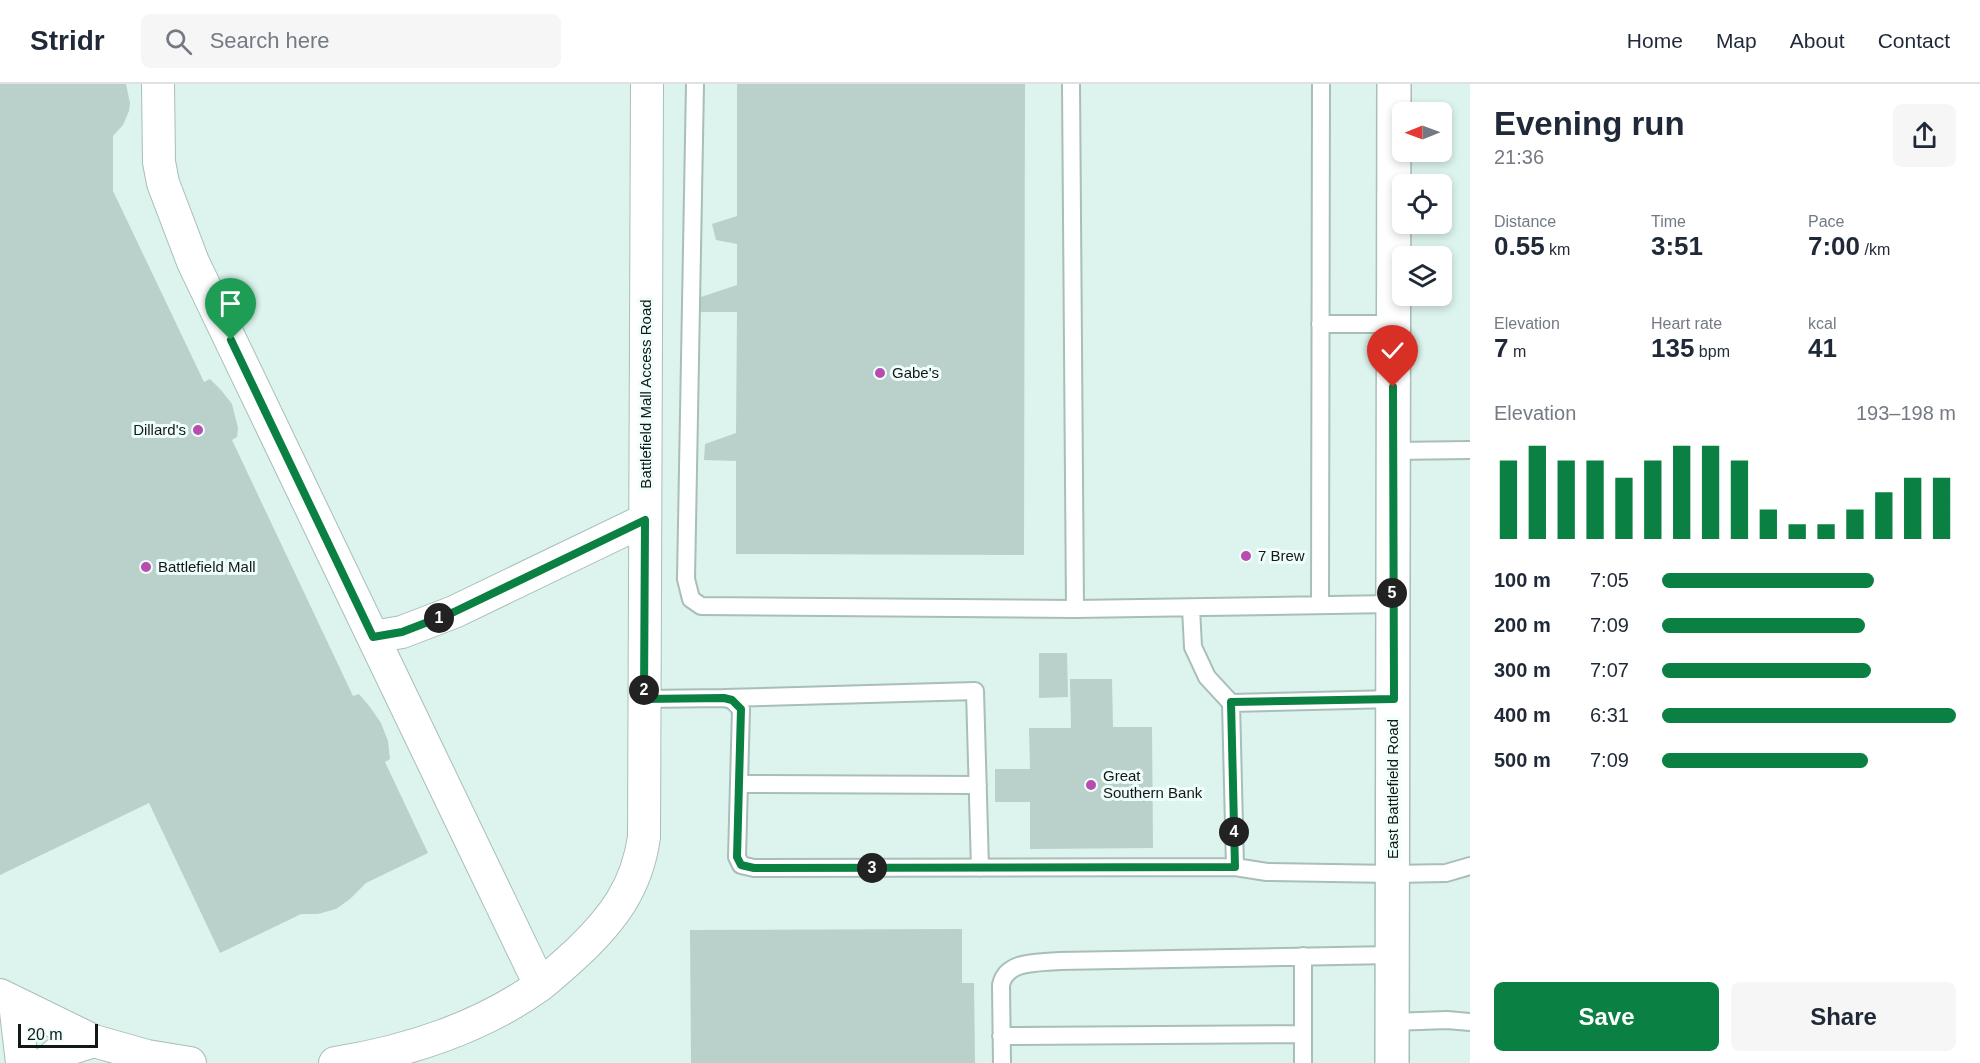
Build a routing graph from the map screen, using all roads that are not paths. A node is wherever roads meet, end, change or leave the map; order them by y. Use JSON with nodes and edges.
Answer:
{"nodes":[{"id":1,"x":158,"y":84,"type":"edge"},
{"id":2,"x":647,"y":84,"type":"edge"},
{"id":3,"x":695,"y":84,"type":"edge"},
{"id":4,"x":1071,"y":84,"type":"edge"},
{"id":5,"x":1321,"y":84,"type":"edge"},
{"id":6,"x":1394,"y":84,"type":"edge"},
{"id":7,"x":1320,"y":324,"type":"junction"},
{"id":8,"x":1393,"y":324,"type":"junction"},
{"id":9,"x":1470,"y":450,"type":"edge"},
{"id":10,"x":1392,"y":451,"type":"junction"},
{"id":11,"x":645,"y":520,"type":"junction"},
{"id":12,"x":1392,"y":604,"type":"junction"},
{"id":13,"x":1320,"y":605,"type":"junction"},
{"id":14,"x":1191,"y":608,"type":"junction"},
{"id":15,"x":1075,"y":609,"type":"junction"},
{"id":16,"x":373,"y":637,"type":"junction"},
{"id":17,"x":724,"y":698,"type":"junction"},
{"id":18,"x":644,"y":699,"type":"junction"},
{"id":19,"x":1394,"y":699,"type":"junction"},
{"id":20,"x":1231,"y":702,"type":"junction"},
{"id":21,"x":739,"y":784,"type":"junction"},
{"id":22,"x":978,"y":785,"type":"junction"},
{"id":23,"x":1470,"y":866,"type":"edge"},
{"id":24,"x":1235,"y":867,"type":"junction"},
{"id":25,"x":980,"y":868,"type":"junction"},
{"id":26,"x":1393,"y":874,"type":"junction"},
{"id":27,"x":1392,"y":955,"type":"junction"},
{"id":28,"x":1303,"y":956,"type":"junction"},
{"id":29,"x":540,"y":985,"type":"junction"},
{"id":30,"x":8,"y":999,"type":"edge"},
{"id":31,"x":1392,"y":1022,"type":"junction"},
{"id":32,"x":1470,"y":1022,"type":"edge"},
{"id":33,"x":1303,"y":1034,"type":"junction"},
{"id":34,"x":1001,"y":1036,"type":"junction"},
{"id":35,"x":94,"y":1041,"type":"junction"},
{"id":36,"x":22,"y":1063,"type":"edge"},
{"id":37,"x":46,"y":1063,"type":"edge"},
{"id":38,"x":190,"y":1063,"type":"edge"},
{"id":39,"x":335,"y":1063,"type":"edge"},
{"id":40,"x":1002,"y":1063,"type":"edge"},
{"id":41,"x":1303,"y":1063,"type":"edge"},
{"id":42,"x":1392,"y":1063,"type":"edge"}],
"edges":[{"from":1,"to":16,"type":"street"},
{"from":2,"to":11,"type":"street","name":"Battlefield Mall Access Road"},
{"from":3,"to":15,"type":"lane"},
{"from":4,"to":15,"type":"lane"},
{"from":5,"to":7,"type":"lane"},
{"from":6,"to":8,"type":"main road","name":"East Battlefield Road"},
{"from":7,"to":8,"type":"lane"},
{"from":7,"to":13,"type":"lane"},
{"from":8,"to":10,"type":"main road","name":"East Battlefield Road"},
{"from":9,"to":10,"type":"lane"},
{"from":10,"to":12,"type":"main road","name":"East Battlefield Road"},
{"from":11,"to":16,"type":"street"},
{"from":11,"to":18,"type":"street","name":"Battlefield Mall Access Road"},
{"from":12,"to":13,"type":"lane"},
{"from":12,"to":19,"type":"main road","name":"East Battlefield Road"},
{"from":13,"to":14,"type":"lane"},
{"from":14,"to":15,"type":"lane"},
{"from":14,"to":20,"type":"lane"},
{"from":16,"to":29,"type":"street"},
{"from":17,"to":18,"type":"lane"},
{"from":17,"to":21,"type":"lane"},
{"from":17,"to":22,"type":"lane"},
{"from":18,"to":29,"type":"street","name":"Battlefield Mall Access Road"},
{"from":19,"to":20,"type":"lane"},
{"from":19,"to":26,"type":"main road","name":"East Battlefield Road"},
{"from":20,"to":24,"type":"lane"},
{"from":21,"to":22,"type":"lane"},
{"from":21,"to":25,"type":"lane"},
{"from":22,"to":25,"type":"lane"},
{"from":23,"to":26,"type":"lane"},
{"from":24,"to":25,"type":"lane"},
{"from":24,"to":26,"type":"lane"},
{"from":26,"to":27,"type":"main road","name":"East Battlefield Road"},
{"from":27,"to":28,"type":"lane"},
{"from":27,"to":31,"type":"main road","name":"East Battlefield Road"},
{"from":28,"to":33,"type":"lane"},
{"from":28,"to":34,"type":"lane"},
{"from":29,"to":39,"type":"street","name":"Battlefield Mall Access Road"},
{"from":30,"to":35,"type":"street"},
{"from":30,"to":36,"type":"street"},
{"from":31,"to":32,"type":"lane"},
{"from":31,"to":42,"type":"main road","name":"East Battlefield Road"},
{"from":33,"to":34,"type":"lane"},
{"from":33,"to":41,"type":"lane"},
{"from":34,"to":40,"type":"lane"},
{"from":35,"to":37,"type":"street"},
{"from":35,"to":38,"type":"street"}]}
